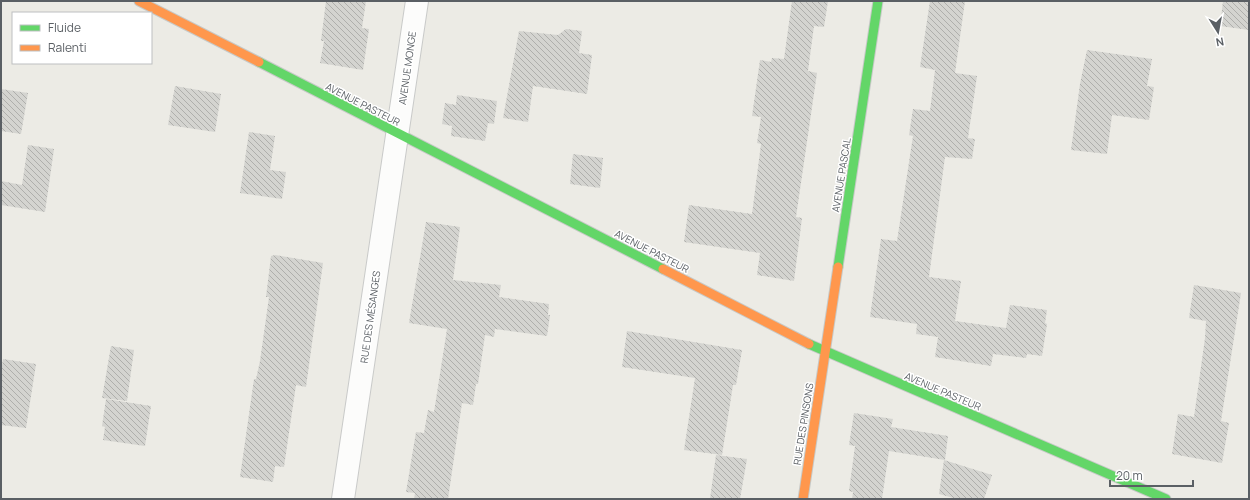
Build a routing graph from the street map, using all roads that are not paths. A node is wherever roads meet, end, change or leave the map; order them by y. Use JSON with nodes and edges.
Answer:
{"nodes":[{"id":1,"x":139,"y":1,"type":"edge"},
{"id":2,"x":417,"y":1,"type":"edge"},
{"id":3,"x":878,"y":1,"type":"edge"},
{"id":4,"x":397,"y":134,"type":"junction"},
{"id":5,"x":826,"y":352,"type":"junction"},
{"id":6,"x":343,"y":499,"type":"edge"},
{"id":7,"x":803,"y":499,"type":"edge"},
{"id":8,"x":1166,"y":499,"type":"edge"}],
"edges":[{"from":1,"to":4,"type":"street","name":"AVENUE PASTEUR"},
{"from":2,"to":4,"type":"street","name":"AVENUE MONGE"},
{"from":3,"to":5,"type":"street","name":"AVENUE PASCAL"},
{"from":4,"to":5,"type":"street","name":"AVENUE PASTEUR"},
{"from":4,"to":6,"type":"street","name":"RUE DES MÉSANGES"},
{"from":5,"to":7,"type":"street","name":"RUE DES PINSONS"},
{"from":5,"to":8,"type":"street","name":"AVENUE PASTEUR"}]}
